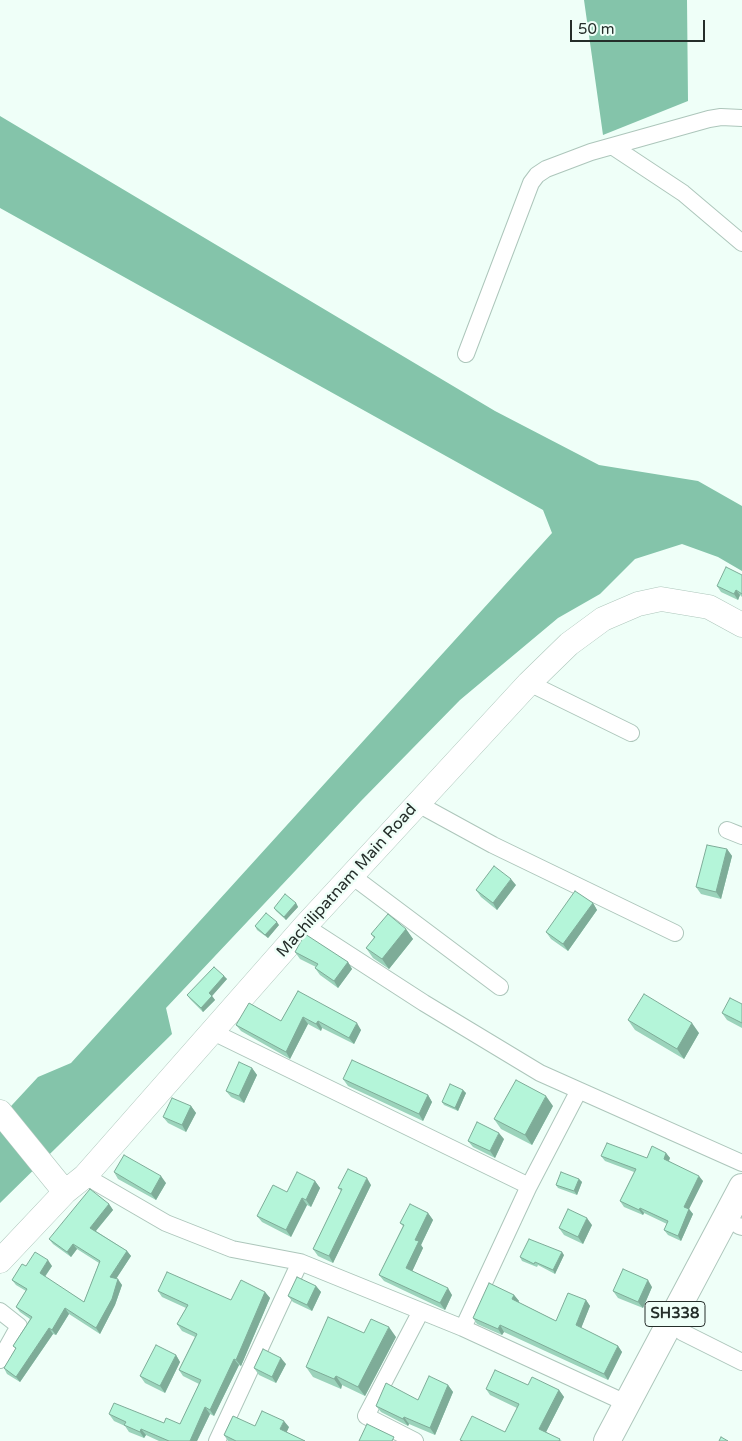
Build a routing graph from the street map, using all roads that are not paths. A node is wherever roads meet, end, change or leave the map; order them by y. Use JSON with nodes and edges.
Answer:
{"nodes":[{"id":1,"x":742,"y":118,"type":"edge"},
{"id":2,"x":612,"y":146,"type":"junction"},
{"id":3,"x":742,"y":243,"type":"edge"},
{"id":4,"x":466,"y":354,"type":"dead end"},
{"id":5,"x":742,"y":625,"type":"edge"},
{"id":6,"x":529,"y":683,"type":"junction"},
{"id":7,"x":632,"y":733,"type":"dead end"},
{"id":8,"x":418,"y":804,"type":"junction"},
{"id":9,"x":352,"y":876,"type":"junction"},
{"id":10,"x":305,"y":926,"type":"junction"},
{"id":11,"x":675,"y":933,"type":"dead end"},
{"id":12,"x":500,"y":987,"type":"dead end"},
{"id":13,"x":213,"y":1032,"type":"junction"},
{"id":14,"x":578,"y":1092,"type":"junction"},
{"id":15,"x":1,"y":1113,"type":"edge"},
{"id":16,"x":742,"y":1163,"type":"edge"},
{"id":17,"x":84,"y":1176,"type":"junction"},
{"id":18,"x":59,"y":1186,"type":"junction"},
{"id":19,"x":529,"y":1186,"type":"junction"},
{"id":20,"x":742,"y":1187,"type":"edge"},
{"id":21,"x":741,"y":1225,"type":"edge"},
{"id":22,"x":0,"y":1260,"type":"edge"},
{"id":23,"x":300,"y":1262,"type":"junction"},
{"id":24,"x":0,"y":1311,"type":"edge"},
{"id":25,"x":421,"y":1311,"type":"junction"},
{"id":26,"x":463,"y":1328,"type":"junction"},
{"id":27,"x":682,"y":1332,"type":"junction"},
{"id":28,"x":0,"y":1360,"type":"edge"},
{"id":29,"x":742,"y":1362,"type":"edge"},
{"id":30,"x":626,"y":1403,"type":"junction"},
{"id":31,"x":217,"y":1441,"type":"edge"},
{"id":32,"x":415,"y":1441,"type":"edge"},
{"id":33,"x":607,"y":1441,"type":"edge"},
{"id":34,"x":624,"y":1441,"type":"edge"}],
"edges":[{"from":1,"to":2,"type":"street"},
{"from":2,"to":3,"type":"street"},
{"from":2,"to":4,"type":"street"},
{"from":5,"to":6,"type":"main road","name":"Machilipatnam Main Road"},
{"from":6,"to":7,"type":"street"},
{"from":6,"to":8,"type":"main road","name":"Machilipatnam Main Road"},
{"from":8,"to":9,"type":"main road","name":"Machilipatnam Main Road"},
{"from":8,"to":11,"type":"street"},
{"from":9,"to":10,"type":"main road","name":"Machilipatnam Main Road"},
{"from":9,"to":12,"type":"street"},
{"from":10,"to":13,"type":"main road","name":"Machilipatnam Main Road"},
{"from":10,"to":14,"type":"street"},
{"from":13,"to":17,"type":"main road","name":"Machilipatnam Main Road"},
{"from":13,"to":19,"type":"street"},
{"from":14,"to":16,"type":"street"},
{"from":14,"to":19,"type":"street"},
{"from":15,"to":18,"type":"main road"},
{"from":17,"to":18,"type":"main road","name":"Machilipatnam Main Road"},
{"from":17,"to":23,"type":"street"},
{"from":18,"to":22,"type":"main road","name":"Machilipatnam Main Road"},
{"from":19,"to":26,"type":"street"},
{"from":20,"to":30,"type":"main road","number":"SH338"},
{"from":21,"to":27,"type":"main road","number":"SH338"},
{"from":23,"to":25,"type":"street"},
{"from":23,"to":31,"type":"street"},
{"from":24,"to":28,"type":"street"},
{"from":25,"to":26,"type":"street"},
{"from":25,"to":32,"type":"street"},
{"from":26,"to":30,"type":"street"},
{"from":27,"to":29,"type":"street"},
{"from":27,"to":34,"type":"main road","number":"SH338"},
{"from":30,"to":33,"type":"main road","number":"SH338"}]}
